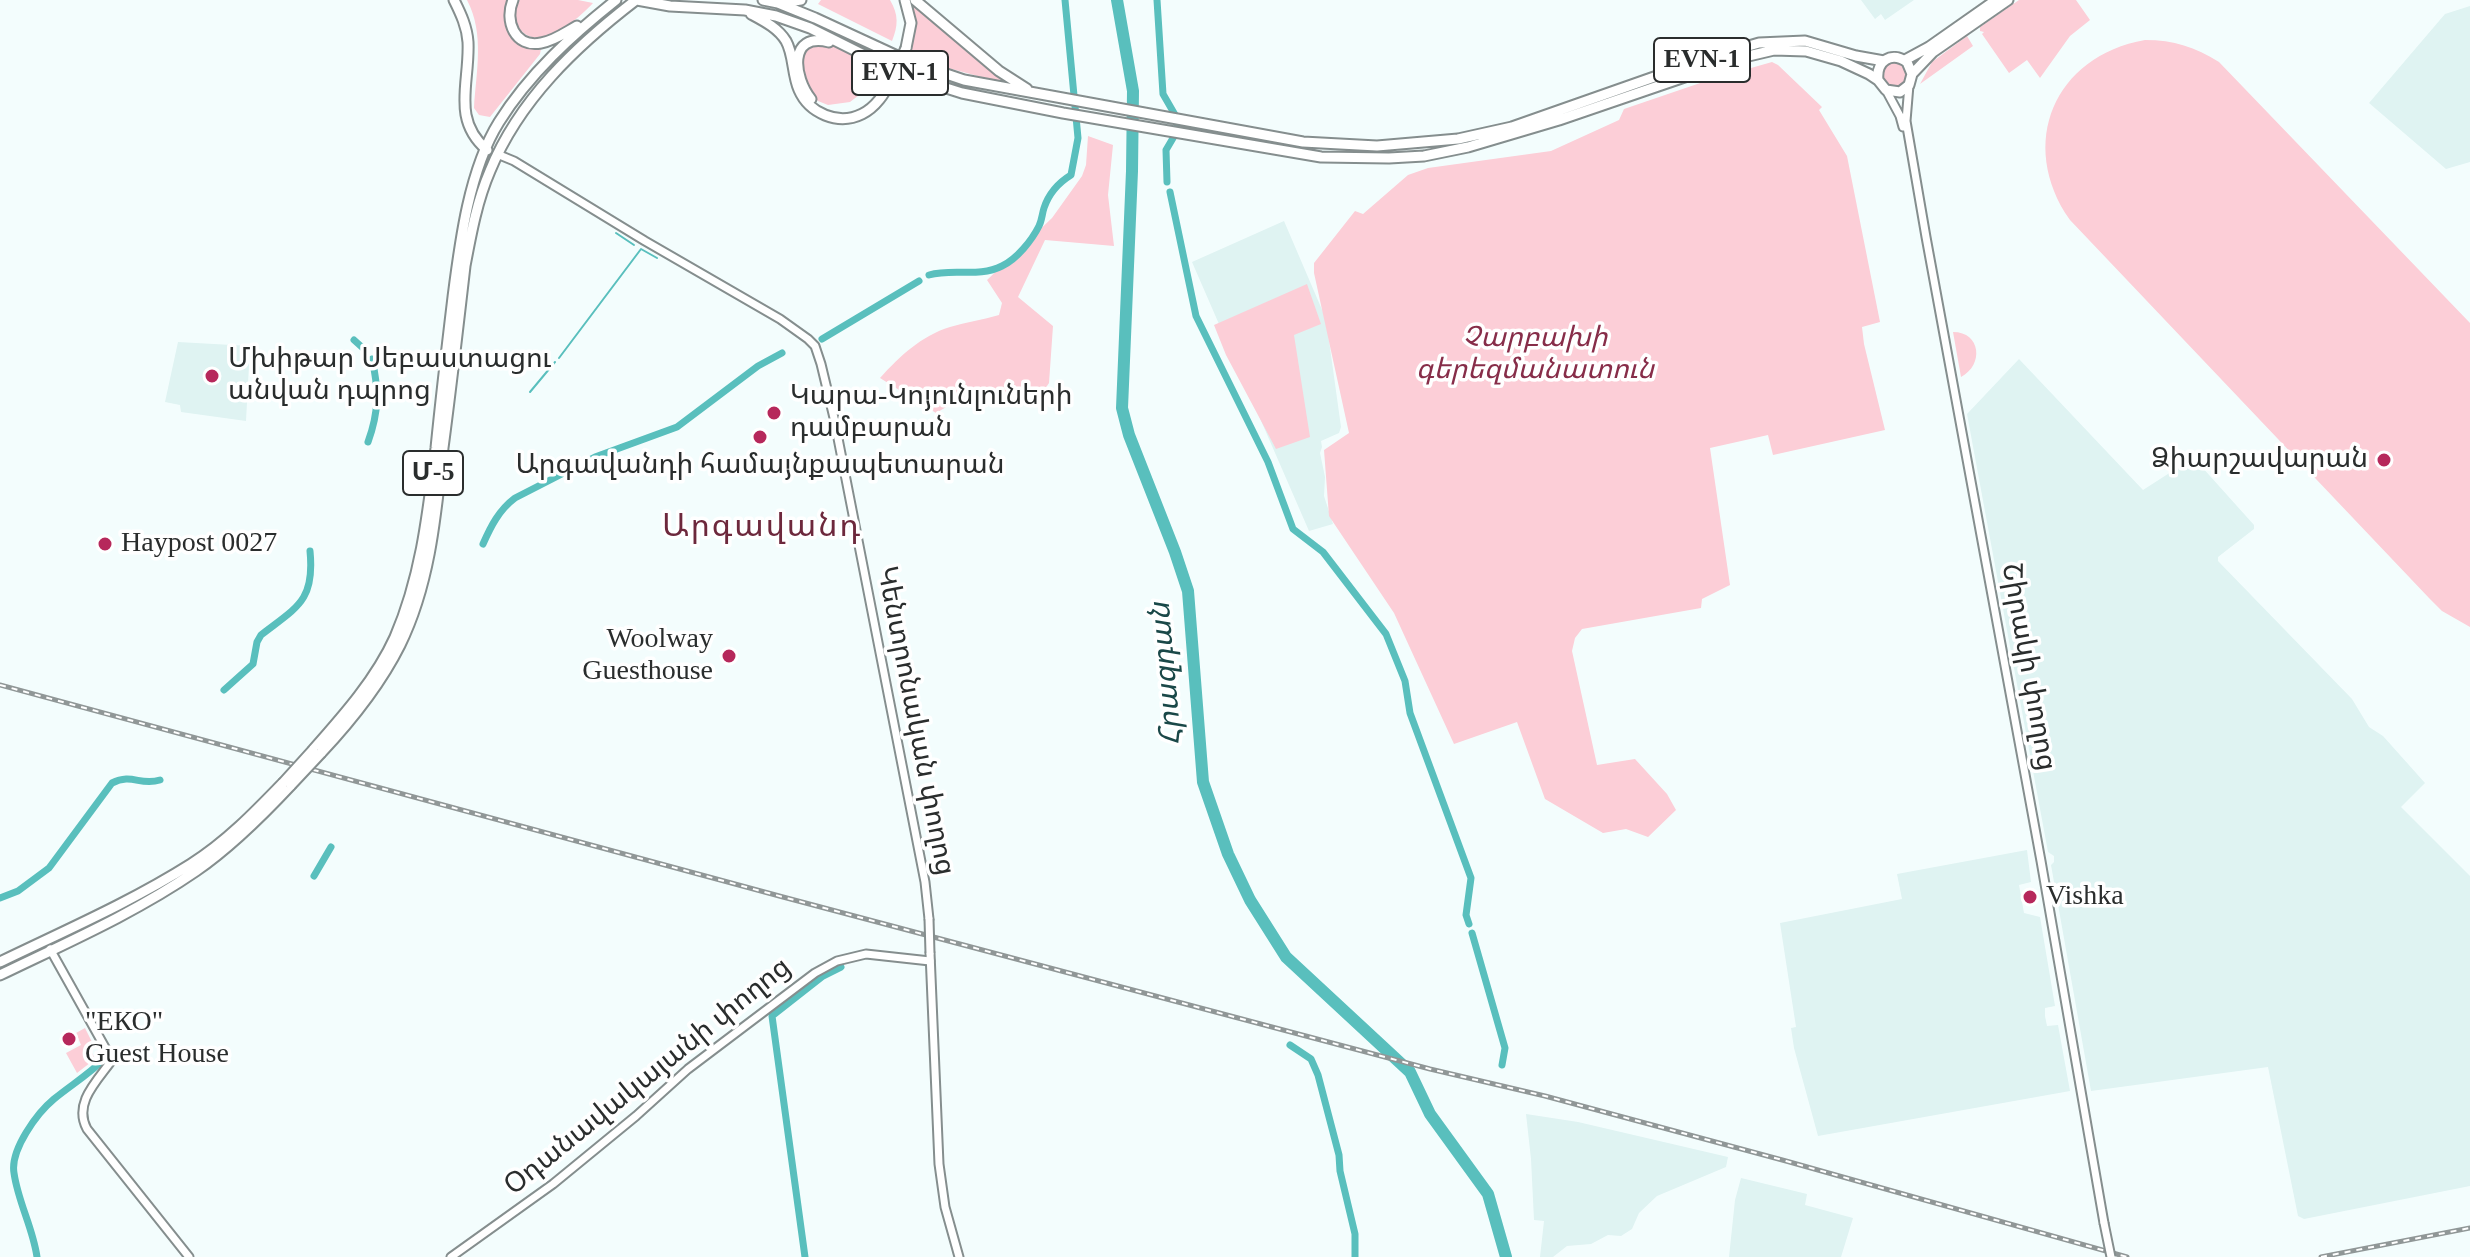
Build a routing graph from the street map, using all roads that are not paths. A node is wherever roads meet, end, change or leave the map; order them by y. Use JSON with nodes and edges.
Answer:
{"nodes":[{"id":1,"x":454,"y":0,"type":"edge"},
{"id":2,"x":513,"y":0,"type":"edge"},
{"id":3,"x":616,"y":0,"type":"edge"},
{"id":4,"x":636,"y":0,"type":"edge"},
{"id":5,"x":763,"y":0,"type":"edge"},
{"id":6,"x":801,"y":0,"type":"edge"},
{"id":7,"x":899,"y":0,"type":"edge"},
{"id":8,"x":905,"y":0,"type":"edge"},
{"id":9,"x":915,"y":0,"type":"edge"},
{"id":10,"x":1996,"y":0,"type":"edge"},
{"id":11,"x":2008,"y":0,"type":"edge"},
{"id":12,"x":778,"y":3,"type":"junction"},
{"id":13,"x":745,"y":10,"type":"junction"},
{"id":14,"x":596,"y":15,"type":"junction"},
{"id":15,"x":903,"y":46,"type":"junction"},
{"id":16,"x":848,"y":47,"type":"junction"},
{"id":17,"x":1905,"y":60,"type":"junction"},
{"id":18,"x":1884,"y":61,"type":"junction"},
{"id":19,"x":1912,"y":74,"type":"junction"},
{"id":20,"x":888,"y":79,"type":"junction"},
{"id":21,"x":1878,"y":80,"type":"junction"},
{"id":22,"x":1909,"y":85,"type":"junction"},
{"id":23,"x":1886,"y":90,"type":"junction"},
{"id":24,"x":1033,"y":93,"type":"junction"},
{"id":25,"x":485,"y":150,"type":"junction"},
{"id":26,"x":497,"y":154,"type":"junction"},
{"id":27,"x":317,"y":751,"type":"junction"},
{"id":28,"x":287,"y":784,"type":"junction"},
{"id":29,"x":45,"y":940,"type":"junction"},
{"id":30,"x":52,"y":954,"type":"junction"},
{"id":31,"x":930,"y":957,"type":"junction"},
{"id":32,"x":0,"y":962,"type":"edge"},
{"id":33,"x":0,"y":975,"type":"edge"},
{"id":34,"x":2103,"y":1224,"type":"junction"},
{"id":35,"x":189,"y":1257,"type":"edge"},
{"id":36,"x":451,"y":1257,"type":"edge"},
{"id":37,"x":959,"y":1257,"type":"edge"},
{"id":38,"x":2109,"y":1257,"type":"edge"}],
"edges":[{"from":1,"to":25,"type":"highway"},
{"from":2,"to":14,"type":"highway"},
{"from":3,"to":14,"type":"highway","number":"Մ-5"},
{"from":4,"to":13,"type":"highway","number":"EVN-1"},
{"from":4,"to":26,"type":"highway","number":"Մ-5"},
{"from":5,"to":12,"type":"highway","number":"EVN-1"},
{"from":6,"to":12,"type":"highway"},
{"from":7,"to":15,"type":"highway"},
{"from":8,"to":15,"type":"highway"},
{"from":9,"to":24,"type":"highway"},
{"from":10,"to":17,"type":"highway","number":"EVN-1"},
{"from":11,"to":19,"type":"highway"},
{"from":12,"to":24,"type":"highway","number":"EVN-1"},
{"from":13,"to":16,"type":"highway","number":"EVN-1"},
{"from":13,"to":20,"type":"highway"},
{"from":14,"to":25,"type":"highway","number":"Մ-5"},
{"from":15,"to":20,"type":"highway","bridge":true},
{"from":16,"to":20,"type":"highway"},
{"from":16,"to":21,"type":"highway","number":"EVN-1"},
{"from":17,"to":18,"type":"highway","number":"EVN-1"},
{"from":17,"to":19,"type":"highway"},
{"from":18,"to":21,"type":"highway"},
{"from":18,"to":24,"type":"highway","number":"EVN-1"},
{"from":19,"to":22,"type":"highway","name":"Շիրակի փողոց"},
{"from":21,"to":23,"type":"highway","name":"Շիրակի փողոց","number":"EVN-1"},
{"from":22,"to":23,"type":"highway"},
{"from":22,"to":34,"type":"main road","name":"Շիրակի փողոց"},
{"from":23,"to":34,"type":"main road","name":"Շիրակի փողոց"},
{"from":25,"to":26,"type":"highway"},
{"from":25,"to":27,"type":"highway","number":"Մ-5"},
{"from":26,"to":27,"type":"highway","number":"Մ-5"},
{"from":26,"to":31,"type":"main road","name":"Կենտրոնական փողոց","bridge":true},
{"from":27,"to":28,"type":"highway","number":"Մ-5","bridge":true},
{"from":28,"to":29,"type":"highway","number":"Մ-5"},
{"from":28,"to":30,"type":"highway","number":"Մ-5"},
{"from":29,"to":30,"type":"main road"},
{"from":29,"to":32,"type":"highway","number":"Մ-5"},
{"from":30,"to":33,"type":"highway","number":"Մ-5"},
{"from":30,"to":35,"type":"main road"},
{"from":31,"to":36,"type":"main road","name":"Օդանավակայանի փողոց"},
{"from":31,"to":37,"type":"main road","name":"Կենտրոնական փողոց"},
{"from":34,"to":38,"type":"main road","name":"Շիրակի փողոց","bridge":true}]}
